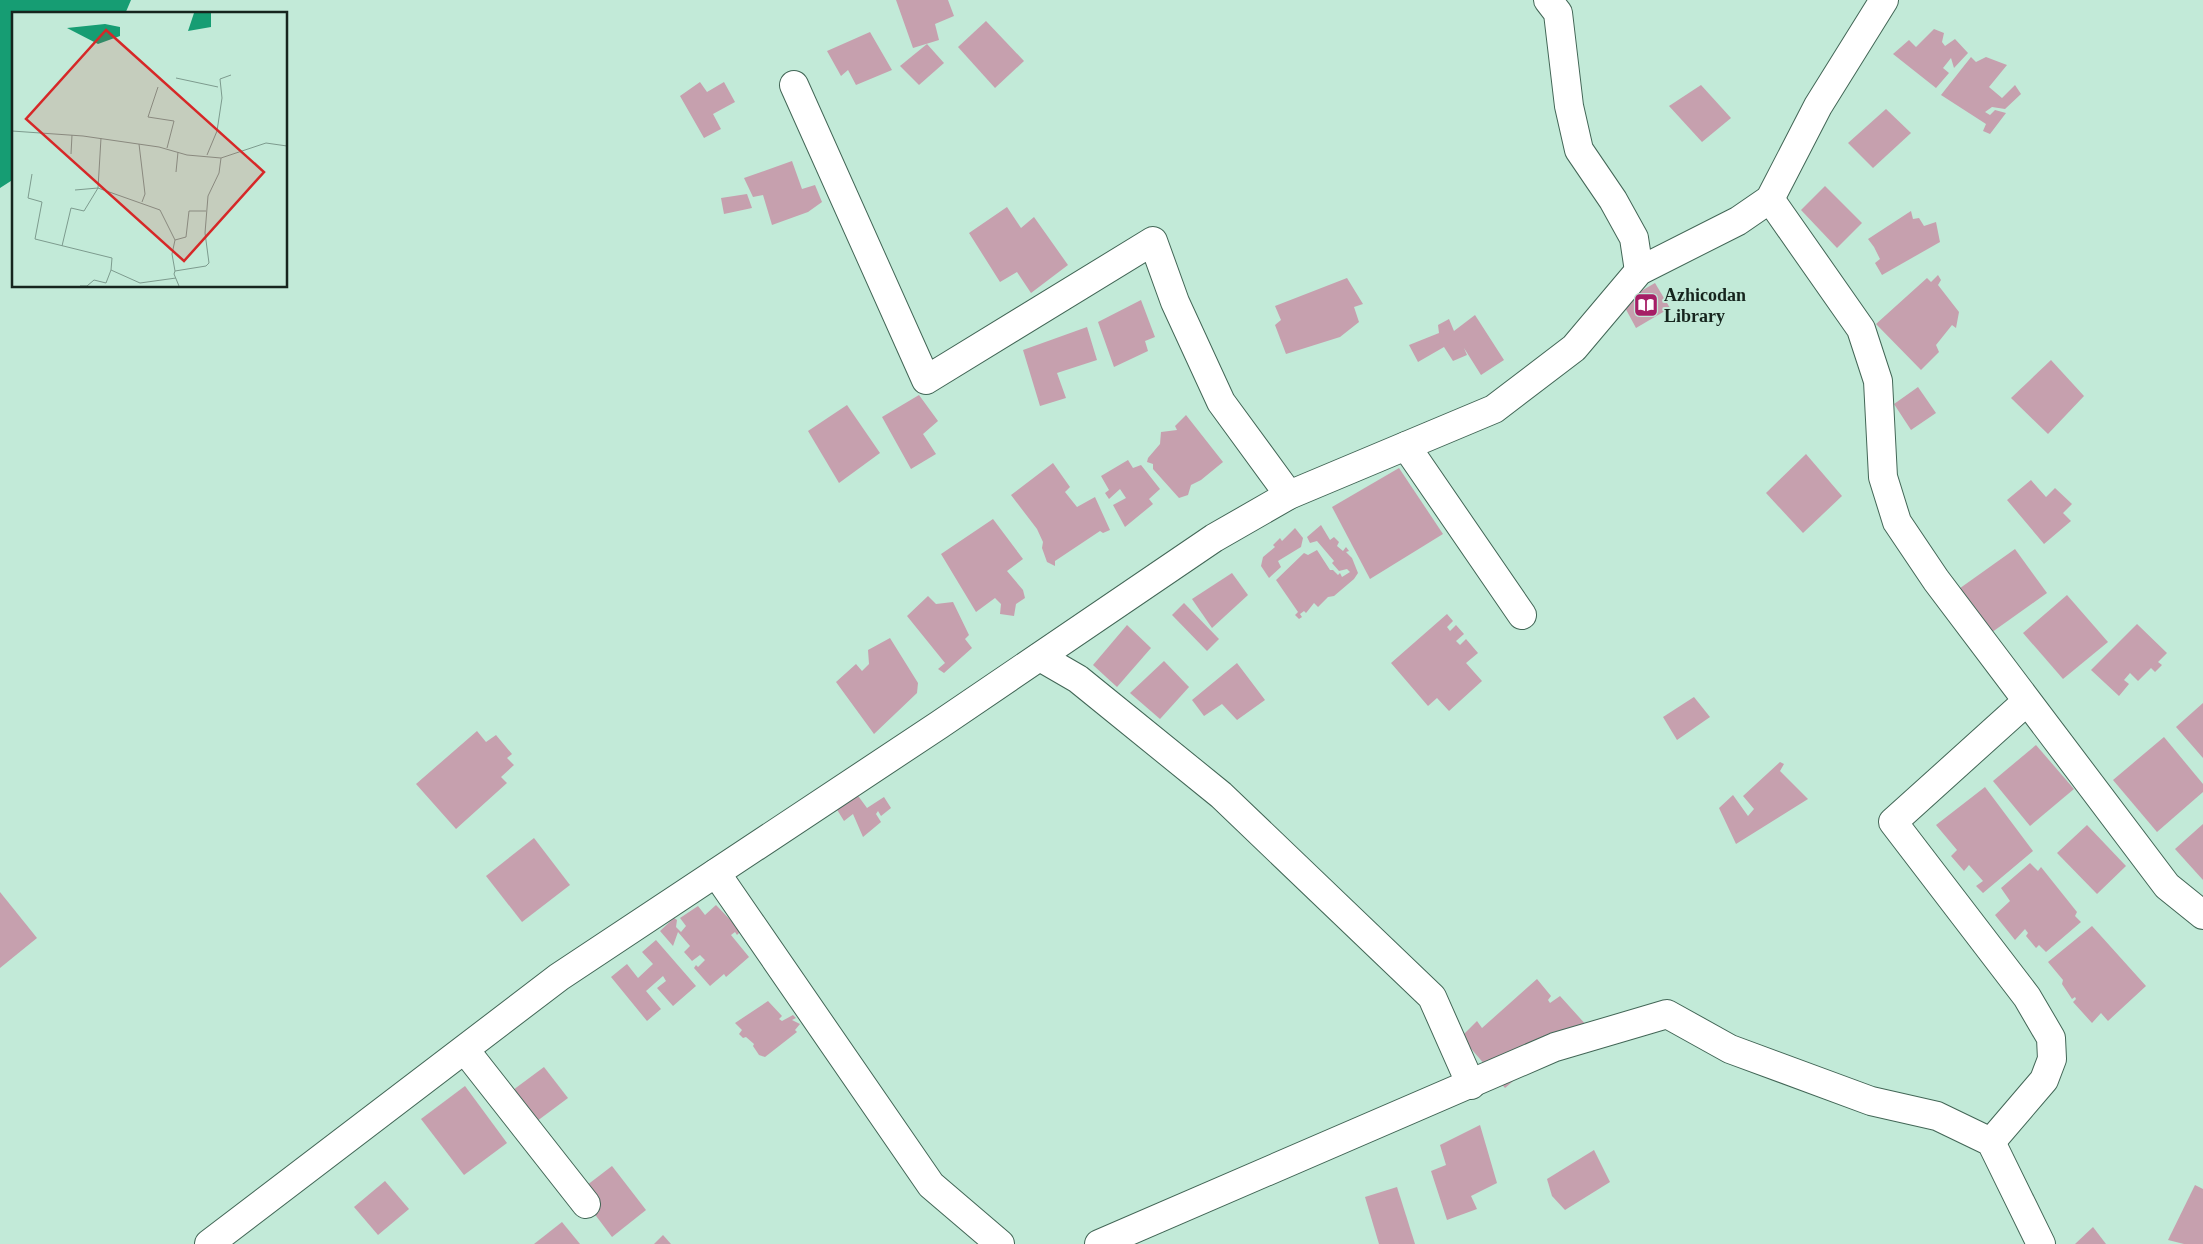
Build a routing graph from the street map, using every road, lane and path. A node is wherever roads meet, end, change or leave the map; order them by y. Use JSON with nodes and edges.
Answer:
{"nodes":[{"id":1,"x":1548,"y":0,"type":"edge"},
{"id":2,"x":1884,"y":0,"type":"edge"},
{"id":3,"x":794,"y":85,"type":"dead end"},
{"id":4,"x":1770,"y":199,"type":"junction"},
{"id":5,"x":1639,"y":271,"type":"junction"},
{"id":6,"x":1406,"y":446,"type":"junction"},
{"id":7,"x":1289,"y":495,"type":"junction"},
{"id":8,"x":1522,"y":615,"type":"dead end"},
{"id":9,"x":1040,"y":657,"type":"junction"},
{"id":10,"x":2026,"y":702,"type":"junction"},
{"id":11,"x":716,"y":873,"type":"junction"},
{"id":12,"x":2203,"y":915,"type":"edge"},
{"id":13,"x":465,"y":1050,"type":"junction"},
{"id":14,"x":1471,"y":1085,"type":"junction"},
{"id":15,"x":1991,"y":1142,"type":"junction"},
{"id":16,"x":586,"y":1204,"type":"dead end"},
{"id":17,"x":209,"y":1244,"type":"edge"},
{"id":18,"x":1000,"y":1244,"type":"edge"},
{"id":19,"x":1099,"y":1244,"type":"edge"},
{"id":20,"x":2041,"y":1244,"type":"edge"}],
"edges":[{"from":1,"to":5,"type":"street"},
{"from":2,"to":4,"type":"street"},
{"from":3,"to":7,"type":"street"},
{"from":4,"to":5,"type":"street"},
{"from":4,"to":10,"type":"street"},
{"from":5,"to":6,"type":"street"},
{"from":6,"to":7,"type":"street"},
{"from":6,"to":8,"type":"street"},
{"from":7,"to":9,"type":"street"},
{"from":9,"to":11,"type":"street"},
{"from":9,"to":14,"type":"street"},
{"from":10,"to":12,"type":"street"},
{"from":10,"to":15,"type":"street"},
{"from":11,"to":13,"type":"street"},
{"from":11,"to":18,"type":"street"},
{"from":13,"to":16,"type":"street"},
{"from":13,"to":17,"type":"street"},
{"from":14,"to":15,"type":"street"},
{"from":14,"to":19,"type":"street"},
{"from":15,"to":20,"type":"street"}]}
